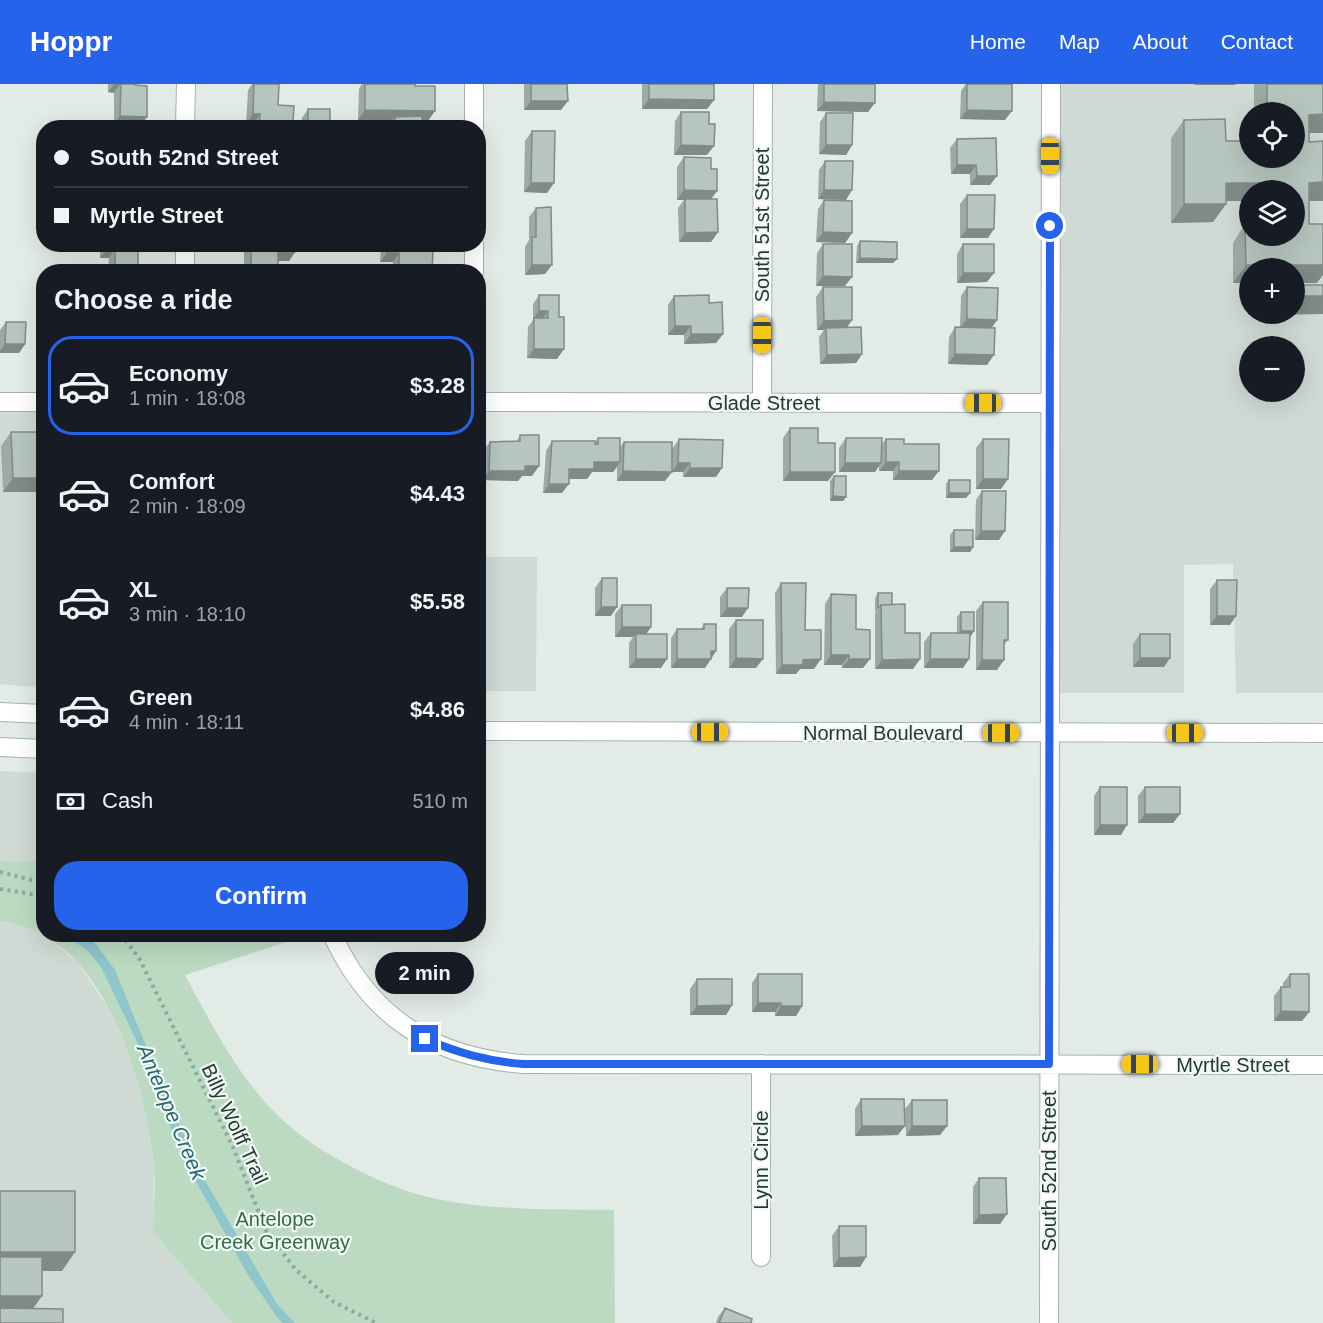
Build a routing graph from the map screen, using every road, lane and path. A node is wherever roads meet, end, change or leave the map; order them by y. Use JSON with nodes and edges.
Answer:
{"nodes":[{"id":1,"x":186,"y":84,"type":"edge"},
{"id":2,"x":474,"y":84,"type":"edge"},
{"id":3,"x":763,"y":84,"type":"edge"},
{"id":4,"x":1051,"y":84,"type":"edge"},
{"id":5,"x":185,"y":120,"type":"edge"},
{"id":6,"x":474,"y":120,"type":"edge"},
{"id":7,"x":0,"y":402,"type":"edge"},
{"id":8,"x":36,"y":402,"type":"edge"},
{"id":9,"x":486,"y":402,"type":"edge"},
{"id":10,"x":762,"y":403,"type":"junction"},
{"id":11,"x":1050,"y":403,"type":"junction"},
{"id":12,"x":0,"y":712,"type":"edge"},
{"id":13,"x":36,"y":714,"type":"edge"},
{"id":14,"x":486,"y":731,"type":"edge"},
{"id":15,"x":1048,"y":733,"type":"junction"},
{"id":16,"x":1323,"y":733,"type":"edge"},
{"id":17,"x":0,"y":747,"type":"edge"},
{"id":18,"x":36,"y":749,"type":"edge"},
{"id":19,"x":0,"y":872,"type":"edge"},
{"id":20,"x":36,"y":882,"type":"edge"},
{"id":21,"x":0,"y":889,"type":"edge"},
{"id":22,"x":36,"y":896,"type":"edge"},
{"id":23,"x":127,"y":942,"type":"edge"},
{"id":24,"x":335,"y":942,"type":"edge"},
{"id":25,"x":761,"y":1064,"type":"junction"},
{"id":26,"x":1049,"y":1064,"type":"junction"},
{"id":27,"x":1323,"y":1065,"type":"edge"},
{"id":28,"x":761,"y":1257,"type":"dead end"},
{"id":29,"x":376,"y":1323,"type":"edge"},
{"id":30,"x":1049,"y":1323,"type":"edge"}],
"edges":[{"from":1,"to":5,"type":"street"},
{"from":2,"to":6,"type":"street"},
{"from":3,"to":10,"type":"street","name":"South 51st Street"},
{"from":4,"to":11,"type":"street","name":"South 52nd Street"},
{"from":7,"to":8,"type":"street"},
{"from":9,"to":10,"type":"street","name":"Glade Street"},
{"from":10,"to":11,"type":"street","name":"Glade Street"},
{"from":11,"to":15,"type":"street","name":"South 52nd Street"},
{"from":12,"to":13,"type":"street"},
{"from":14,"to":15,"type":"street","name":"Normal Boulevard"},
{"from":15,"to":16,"type":"street","name":"Normal Boulevard"},
{"from":15,"to":26,"type":"street","name":"South 52nd Street"},
{"from":17,"to":18,"type":"street"},
{"from":19,"to":20,"type":"path"},
{"from":21,"to":22,"type":"path"},
{"from":23,"to":29,"type":"path","name":"Billy Wolff Trail"},
{"from":24,"to":25,"type":"street","name":"Myrtle Street"},
{"from":25,"to":26,"type":"street","name":"Myrtle Street"},
{"from":25,"to":28,"type":"street","name":"Lynn Circle"},
{"from":26,"to":27,"type":"street","name":"Myrtle Street"},
{"from":26,"to":30,"type":"street","name":"South 52nd Street"}]}
